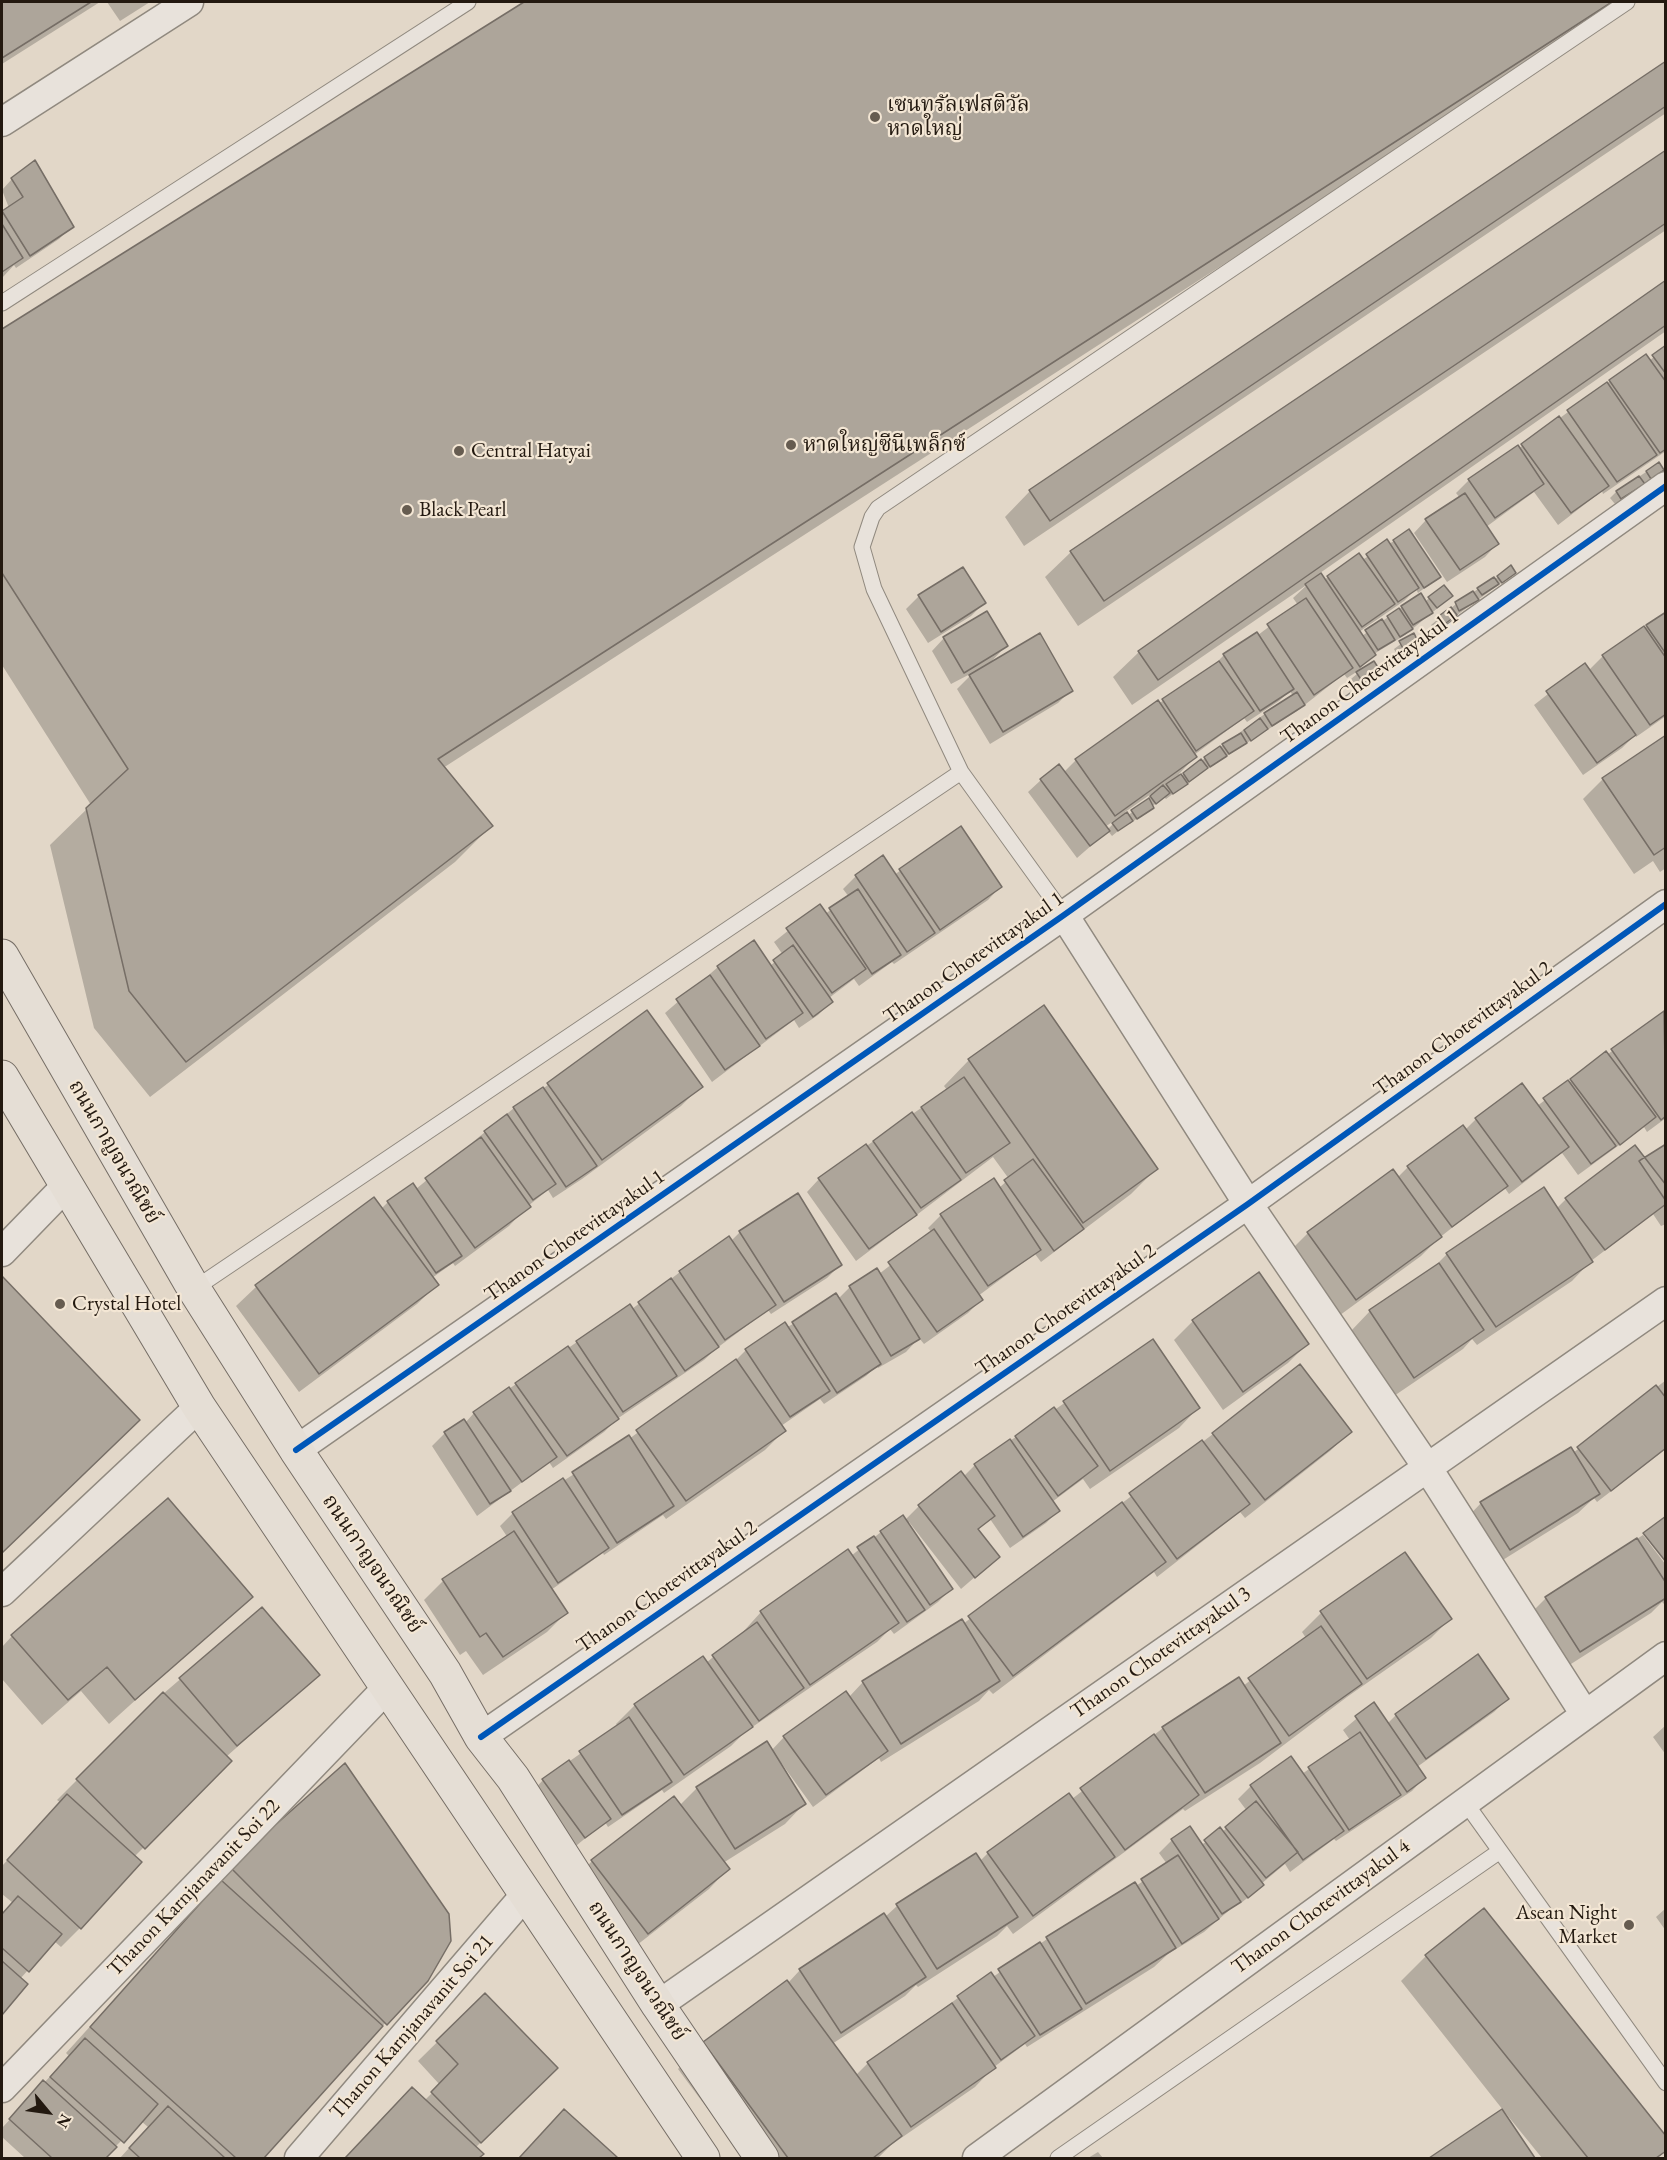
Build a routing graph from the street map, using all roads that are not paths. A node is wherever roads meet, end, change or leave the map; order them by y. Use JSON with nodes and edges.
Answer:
{"nodes":[{"id":1,"x":189,"y":2,"type":"edge"},
{"id":2,"x":468,"y":2,"type":"edge"},
{"id":3,"x":1627,"y":2,"type":"edge"},
{"id":4,"x":2,"y":122,"type":"edge"},
{"id":5,"x":2,"y":303,"type":"edge"},
{"id":6,"x":1665,"y":486,"type":"edge"},
{"id":7,"x":961,"y":772,"type":"junction"},
{"id":8,"x":1665,"y":904,"type":"edge"},
{"id":9,"x":1064,"y":915,"type":"junction"},
{"id":10,"x":2,"y":956,"type":"edge"},
{"id":11,"x":2,"y":1077,"type":"edge"},
{"id":12,"x":66,"y":1186,"type":"junction"},
{"id":13,"x":1248,"y":1204,"type":"junction"},
{"id":14,"x":2,"y":1252,"type":"edge"},
{"id":15,"x":194,"y":1289,"type":"junction"},
{"id":16,"x":1665,"y":1301,"type":"edge"},
{"id":17,"x":199,"y":1407,"type":"junction"},
{"id":18,"x":296,"y":1450,"type":"junction"},
{"id":19,"x":1427,"y":1467,"type":"junction"},
{"id":20,"x":2,"y":1592,"type":"edge"},
{"id":21,"x":1665,"y":1656,"type":"edge"},
{"id":22,"x":386,"y":1689,"type":"junction"},
{"id":23,"x":1584,"y":1713,"type":"junction"},
{"id":24,"x":481,"y":1737,"type":"junction"},
{"id":25,"x":439,"y":1763,"type":"junction"},
{"id":26,"x":1465,"y":1802,"type":"junction"},
{"id":27,"x":1500,"y":1851,"type":"junction"},
{"id":28,"x":525,"y":1895,"type":"junction"},
{"id":29,"x":658,"y":2005,"type":"junction"},
{"id":30,"x":622,"y":2039,"type":"junction"},
{"id":31,"x":1665,"y":2083,"type":"edge"},
{"id":32,"x":2,"y":2088,"type":"edge"},
{"id":33,"x":692,"y":2153,"type":"edge"},
{"id":34,"x":299,"y":2158,"type":"edge"},
{"id":35,"x":762,"y":2158,"type":"edge"},
{"id":36,"x":977,"y":2158,"type":"edge"},
{"id":37,"x":1058,"y":2158,"type":"edge"}],
"edges":[{"from":1,"to":4,"type":"street"},
{"from":2,"to":5,"type":"lane"},
{"from":3,"to":7,"type":"lane"},
{"from":6,"to":9,"type":"street","name":"Thanon Chotevittayakul 1"},
{"from":7,"to":9,"type":"lane"},
{"from":7,"to":15,"type":"lane"},
{"from":8,"to":13,"type":"street","name":"Thanon Chotevittayakul 2"},
{"from":9,"to":13,"type":"street"},
{"from":9,"to":18,"type":"street","name":"Thanon Chotevittayakul 1"},
{"from":10,"to":15,"type":"main road","name":"ถนนกาญจนวณิชย์"},
{"from":11,"to":12,"type":"main road"},
{"from":12,"to":14,"type":"street"},
{"from":12,"to":17,"type":"main road"},
{"from":13,"to":19,"type":"street"},
{"from":13,"to":24,"type":"street","name":"Thanon Chotevittayakul 2"},
{"from":15,"to":18,"type":"main road","name":"ถนนกาญจนวณิชย์"},
{"from":16,"to":19,"type":"street","name":"Thanon Chotevittayakul 3"},
{"from":17,"to":20,"type":"street"},
{"from":17,"to":22,"type":"main road"},
{"from":18,"to":24,"type":"main road","name":"ถนนกาญจนวณิชย์"},
{"from":19,"to":23,"type":"street"},
{"from":19,"to":29,"type":"street","name":"Thanon Chotevittayakul 3"},
{"from":21,"to":23,"type":"street","name":"Thanon Chotevittayakul 4"},
{"from":22,"to":25,"type":"main road"},
{"from":22,"to":32,"type":"street","name":"Thanon Karnjanavanit Soi 22"},
{"from":23,"to":26,"type":"street","name":"Thanon Chotevittayakul 4"},
{"from":24,"to":25,"type":"main road"},
{"from":24,"to":29,"type":"main road","name":"ถนนกาญจนวณิชย์"},
{"from":25,"to":28,"type":"main road"},
{"from":26,"to":27,"type":"lane"},
{"from":26,"to":36,"type":"street","name":"Thanon Chotevittayakul 4"},
{"from":27,"to":31,"type":"lane"},
{"from":27,"to":37,"type":"lane"},
{"from":28,"to":30,"type":"main road"},
{"from":28,"to":34,"type":"street","name":"Thanon Karnjanavanit Soi 21"},
{"from":29,"to":30,"type":"main road"},
{"from":29,"to":35,"type":"main road","name":"ถนนกาญจนวณิชย์"},
{"from":30,"to":33,"type":"main road"}]}
